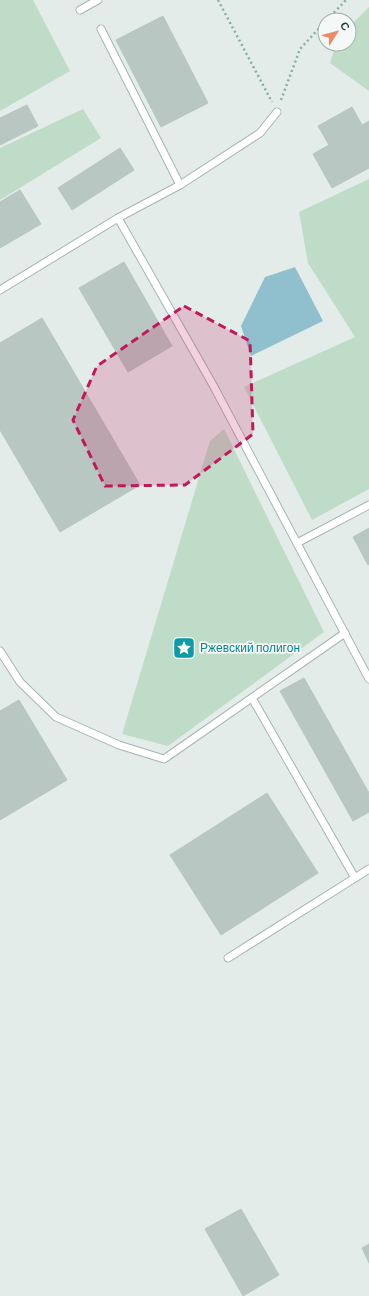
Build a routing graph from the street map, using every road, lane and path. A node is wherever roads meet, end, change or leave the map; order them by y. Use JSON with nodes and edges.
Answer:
{"nodes":[{"id":1,"x":98,"y":0,"type":"edge"},
{"id":2,"x":218,"y":0,"type":"edge"},
{"id":3,"x":346,"y":0,"type":"edge"},
{"id":4,"x":80,"y":10,"type":"dead end"},
{"id":5,"x":335,"y":12,"type":"edge"},
{"id":6,"x":101,"y":29,"type":"dead end"},
{"id":7,"x":317,"y":31,"type":"edge"},
{"id":8,"x":277,"y":112,"type":"junction"},
{"id":9,"x":180,"y":185,"type":"junction"},
{"id":10,"x":118,"y":218,"type":"junction"},
{"id":11,"x":0,"y":290,"type":"edge"},
{"id":12,"x":369,"y":505,"type":"edge"},
{"id":13,"x":297,"y":543,"type":"junction"},
{"id":14,"x":345,"y":633,"type":"junction"},
{"id":15,"x":0,"y":651,"type":"edge"},
{"id":16,"x":369,"y":679,"type":"edge"},
{"id":17,"x":252,"y":698,"type":"junction"},
{"id":18,"x":369,"y":869,"type":"edge"},
{"id":19,"x":355,"y":878,"type":"junction"},
{"id":20,"x":228,"y":958,"type":"dead end"}],
"edges":[{"from":1,"to":4,"type":"lane"},
{"from":2,"to":8,"type":"path"},
{"from":3,"to":5,"type":"path"},
{"from":6,"to":9,"type":"lane"},
{"from":7,"to":8,"type":"path"},
{"from":8,"to":9,"type":"lane"},
{"from":9,"to":10,"type":"lane"},
{"from":10,"to":11,"type":"lane"},
{"from":10,"to":13,"type":"lane"},
{"from":12,"to":13,"type":"lane"},
{"from":13,"to":14,"type":"lane"},
{"from":14,"to":16,"type":"lane"},
{"from":14,"to":17,"type":"lane"},
{"from":15,"to":17,"type":"lane"},
{"from":17,"to":19,"type":"lane"},
{"from":18,"to":19,"type":"lane"},
{"from":19,"to":20,"type":"lane"}]}
